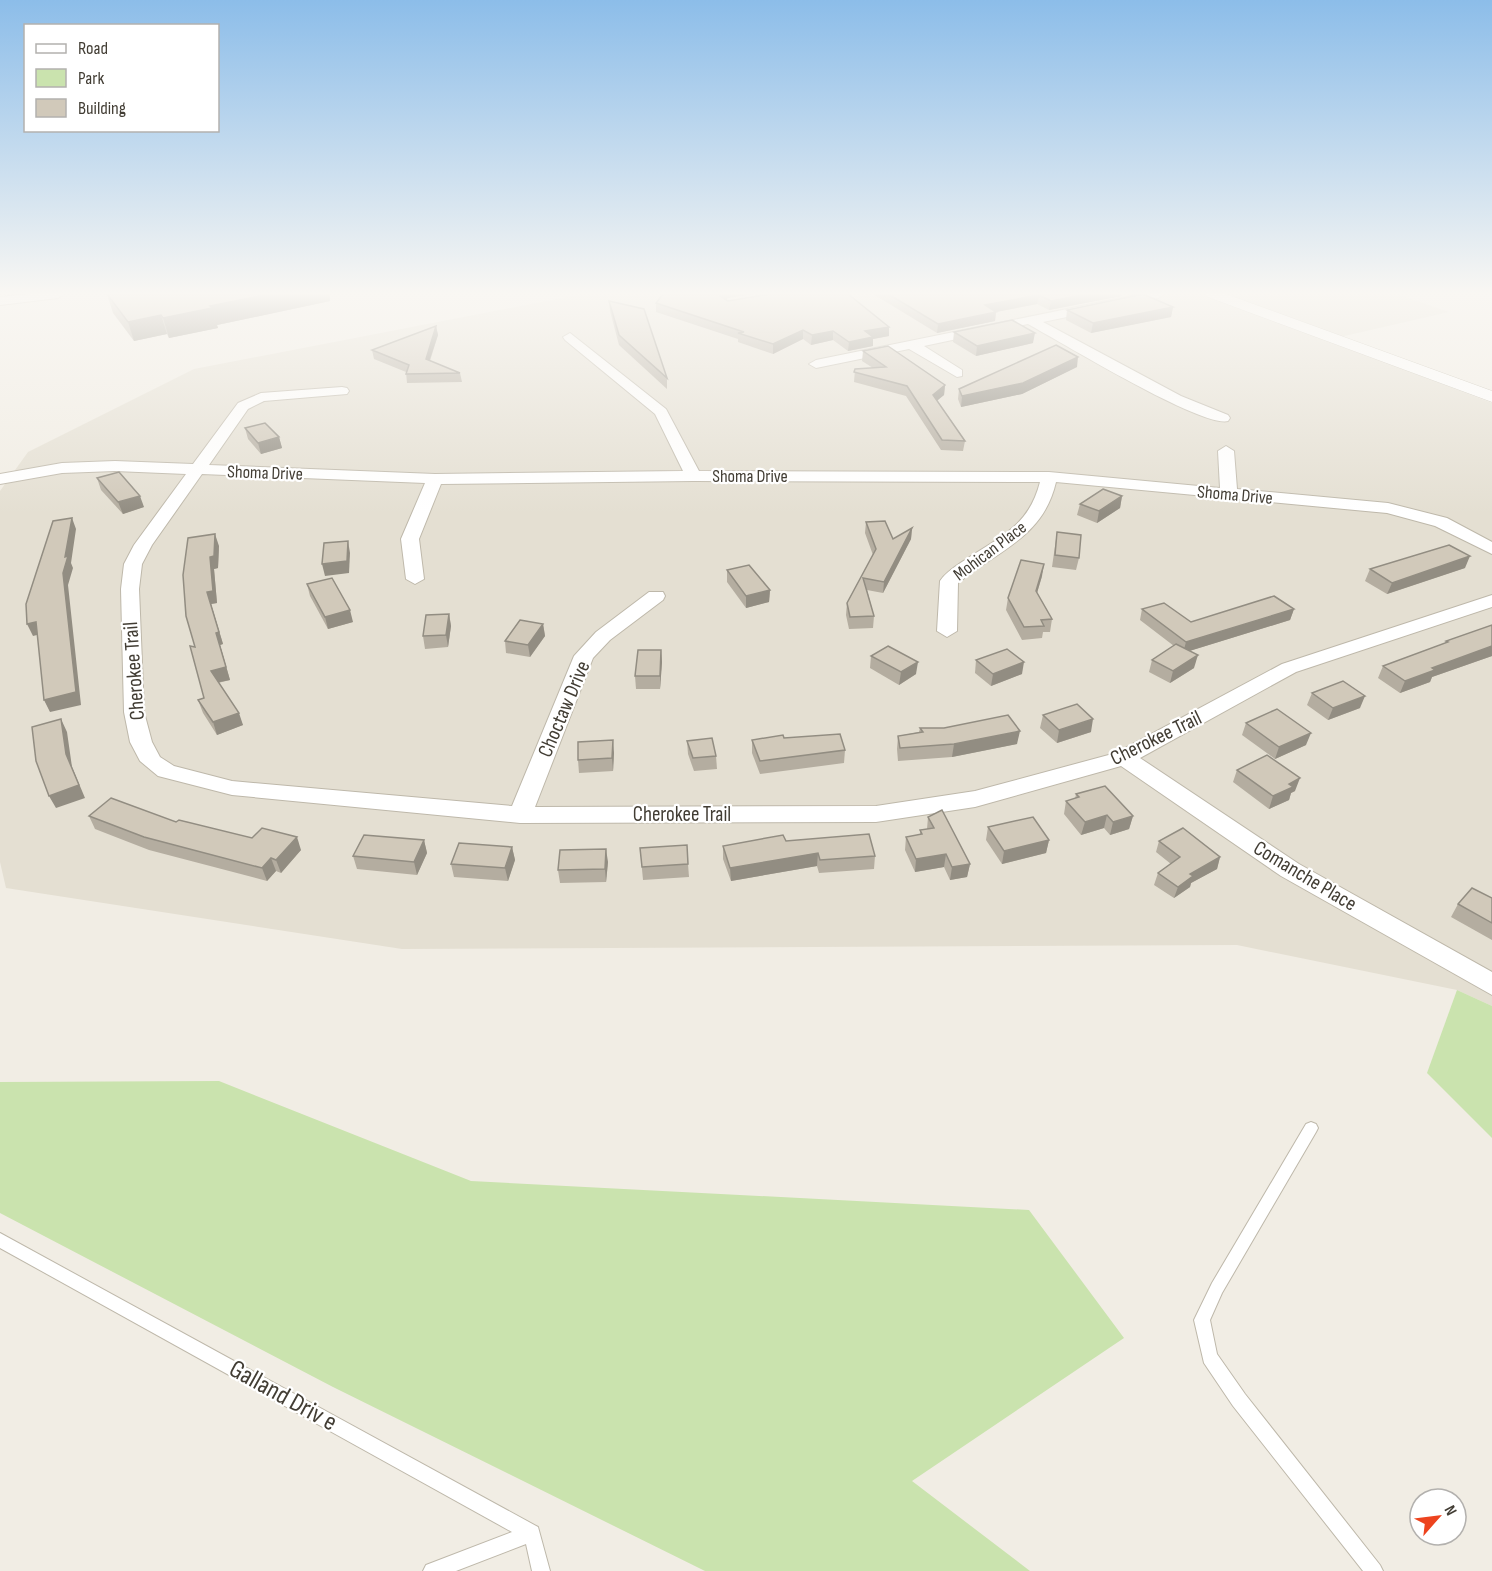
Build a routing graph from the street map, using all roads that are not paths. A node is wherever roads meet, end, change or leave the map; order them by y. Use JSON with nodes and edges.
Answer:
{"nodes":[{"id":1,"x":607,"y":367,"type":"edge"},
{"id":2,"x":948,"y":367,"type":"edge"},
{"id":3,"x":1117,"y":367,"type":"edge"},
{"id":4,"x":1410,"y":367,"type":"edge"},
{"id":5,"x":957,"y":373,"type":"dead end"},
{"id":6,"x":342,"y":391,"type":"dead end"},
{"id":7,"x":1492,"y":398,"type":"edge"},
{"id":8,"x":1223,"y":418,"type":"dead end"},
{"id":9,"x":1226,"y":452,"type":"dead end"},
{"id":10,"x":196,"y":470,"type":"junction"},
{"id":11,"x":693,"y":476,"type":"junction"},
{"id":12,"x":1049,"y":477,"type":"junction"},
{"id":13,"x":0,"y":479,"type":"edge"},
{"id":14,"x":435,"y":479,"type":"junction"},
{"id":15,"x":1229,"y":495,"type":"junction"},
{"id":16,"x":1492,"y":549,"type":"edge"},
{"id":17,"x":415,"y":579,"type":"dead end"},
{"id":18,"x":656,"y":596,"type":"dead end"},
{"id":19,"x":1492,"y":601,"type":"edge"},
{"id":20,"x":947,"y":631,"type":"dead end"},
{"id":21,"x":1124,"y":758,"type":"junction"},
{"id":22,"x":520,"y":815,"type":"junction"},
{"id":23,"x":1492,"y":985,"type":"edge"},
{"id":24,"x":1311,"y":1128,"type":"dead end"},
{"id":25,"x":0,"y":1240,"type":"edge"},
{"id":26,"x":532,"y":1533,"type":"junction"},
{"id":27,"x":432,"y":1571,"type":"edge"},
{"id":28,"x":541,"y":1571,"type":"edge"},
{"id":29,"x":1374,"y":1571,"type":"edge"}],
"edges":[{"from":1,"to":11,"type":"street"},
{"from":2,"to":5,"type":"street"},
{"from":3,"to":8,"type":"street"},
{"from":4,"to":7,"type":"street"},
{"from":6,"to":10,"type":"street","name":"Cherokee Trail"},
{"from":9,"to":15,"type":"street"},
{"from":10,"to":13,"type":"street","name":"Shoma Drive"},
{"from":10,"to":14,"type":"street","name":"Shoma Drive"},
{"from":10,"to":22,"type":"street","name":"Cherokee Trail"},
{"from":11,"to":12,"type":"street","name":"Shoma Drive"},
{"from":11,"to":14,"type":"street","name":"Shoma Drive"},
{"from":12,"to":15,"type":"street","name":"Shoma Drive"},
{"from":12,"to":20,"type":"street","name":"Mohican Place"},
{"from":14,"to":17,"type":"street"},
{"from":15,"to":16,"type":"street","name":"Shoma Drive"},
{"from":18,"to":22,"type":"street","name":"Choctaw Drive"},
{"from":19,"to":21,"type":"street","name":"Cherokee Trail"},
{"from":21,"to":22,"type":"street","name":"Cherokee Trail"},
{"from":21,"to":23,"type":"street","name":"Comanche Place"},
{"from":24,"to":29,"type":"lane"},
{"from":25,"to":26,"type":"lane","name":"Galland Driv e"},
{"from":26,"to":27,"type":"lane"},
{"from":26,"to":28,"type":"lane"}]}
